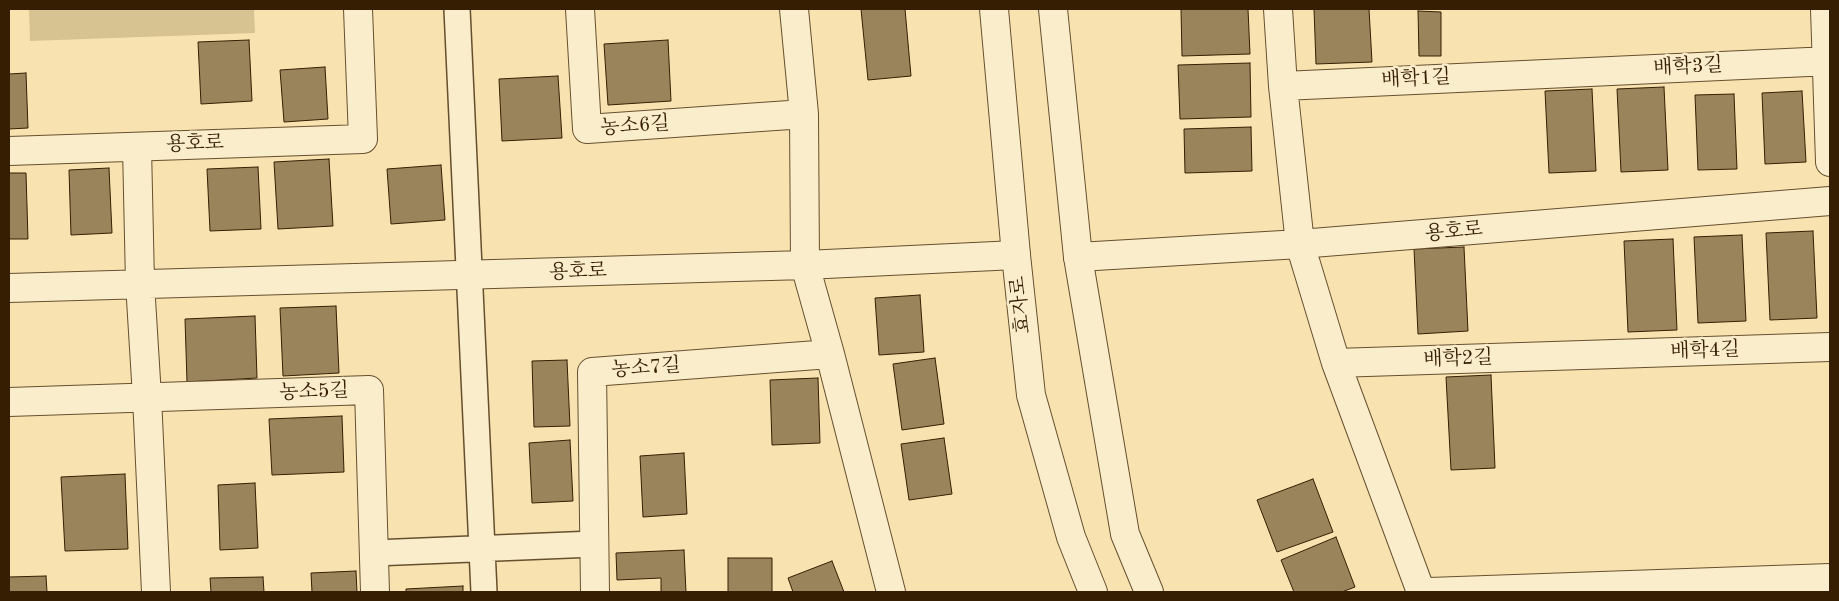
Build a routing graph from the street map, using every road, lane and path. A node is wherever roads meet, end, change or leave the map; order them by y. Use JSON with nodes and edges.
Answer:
{"nodes":[{"id":1,"x":358,"y":9,"type":"edge"},
{"id":2,"x":457,"y":9,"type":"edge"},
{"id":3,"x":580,"y":9,"type":"edge"},
{"id":4,"x":794,"y":9,"type":"edge"},
{"id":5,"x":994,"y":9,"type":"edge"},
{"id":6,"x":1053,"y":9,"type":"edge"},
{"id":7,"x":1278,"y":9,"type":"edge"},
{"id":8,"x":1825,"y":9,"type":"edge"},
{"id":9,"x":1829,"y":61,"type":"edge"},
{"id":10,"x":1549,"y":73,"type":"joint"},
{"id":11,"x":1283,"y":86,"type":"junction"},
{"id":12,"x":804,"y":114,"type":"junction"},
{"id":13,"x":136,"y":146,"type":"junction"},
{"id":14,"x":9,"y":151,"type":"edge"},
{"id":15,"x":1830,"y":162,"type":"edge"},
{"id":16,"x":1830,"y":202,"type":"edge"},
{"id":17,"x":1300,"y":244,"type":"junction"},
{"id":18,"x":1016,"y":255,"type":"junction"},
{"id":19,"x":1078,"y":257,"type":"junction"},
{"id":20,"x":805,"y":265,"type":"junction"},
{"id":21,"x":470,"y":275,"type":"junction"},
{"id":22,"x":140,"y":283,"type":"junction"},
{"id":23,"x":9,"y":288,"type":"edge"},
{"id":24,"x":1830,"y":346,"type":"edge"},
{"id":25,"x":830,"y":354,"type":"junction"},
{"id":26,"x":1580,"y":355,"type":"joint"},
{"id":27,"x":1336,"y":363,"type":"junction"},
{"id":28,"x":147,"y":397,"type":"junction"},
{"id":29,"x":9,"y":402,"type":"edge"},
{"id":30,"x":594,"y":544,"type":"junction"},
{"id":31,"x":482,"y":549,"type":"junction"},
{"id":32,"x":374,"y":553,"type":"junction"},
{"id":33,"x":1830,"y":578,"type":"edge"},
{"id":34,"x":156,"y":592,"type":"edge"},
{"id":35,"x":375,"y":592,"type":"edge"},
{"id":36,"x":484,"y":592,"type":"edge"},
{"id":37,"x":595,"y":592,"type":"edge"},
{"id":38,"x":891,"y":592,"type":"edge"},
{"id":39,"x":1093,"y":592,"type":"edge"},
{"id":40,"x":1149,"y":592,"type":"edge"},
{"id":41,"x":1421,"y":592,"type":"edge"},
{"id":42,"x":1429,"y":592,"type":"edge"}],
"edges":[{"from":1,"to":13,"type":"street","name":"용호로"},
{"from":2,"to":21,"type":"street"},
{"from":3,"to":12,"type":"street","name":"농소6길"},
{"from":4,"to":12,"type":"street"},
{"from":5,"to":18,"type":"street","name":"효자로"},
{"from":6,"to":19,"type":"street"},
{"from":7,"to":11,"type":"street"},
{"from":8,"to":9,"type":"street"},
{"from":9,"to":10,"type":"street","name":"배학3길"},
{"from":9,"to":15,"type":"street"},
{"from":10,"to":11,"type":"street","name":"배학1길"},
{"from":11,"to":17,"type":"street"},
{"from":12,"to":20,"type":"street"},
{"from":13,"to":14,"type":"street","name":"용호로"},
{"from":13,"to":22,"type":"street","name":"용호로"},
{"from":16,"to":17,"type":"street","name":"용호로"},
{"from":17,"to":19,"type":"street","name":"용호로"},
{"from":17,"to":27,"type":"street"},
{"from":18,"to":20,"type":"street","name":"용호로"},
{"from":18,"to":39,"type":"street","name":"효자로"},
{"from":19,"to":40,"type":"street"},
{"from":20,"to":21,"type":"street","name":"용호로"},
{"from":20,"to":25,"type":"street"},
{"from":21,"to":22,"type":"street","name":"용호로"},
{"from":21,"to":31,"type":"street"},
{"from":22,"to":23,"type":"street","name":"용호로"},
{"from":22,"to":28,"type":"street"},
{"from":24,"to":26,"type":"street","name":"배학4길"},
{"from":25,"to":30,"type":"street","name":"농소7길"},
{"from":25,"to":38,"type":"street"},
{"from":26,"to":27,"type":"street","name":"배학2길"},
{"from":27,"to":41,"type":"street"},
{"from":28,"to":29,"type":"street","name":"농소5길"},
{"from":28,"to":32,"type":"street","name":"농소5길"},
{"from":28,"to":34,"type":"street"},
{"from":30,"to":31,"type":"street"},
{"from":30,"to":37,"type":"street","name":"농소7길"},
{"from":31,"to":32,"type":"street"},
{"from":31,"to":36,"type":"street"},
{"from":32,"to":35,"type":"street","name":"농소5길"},
{"from":33,"to":42,"type":"street"}]}
